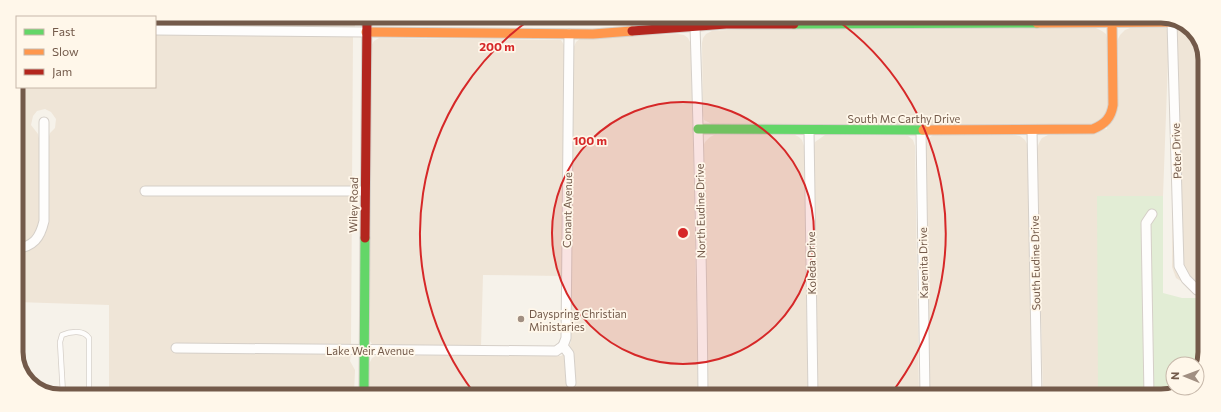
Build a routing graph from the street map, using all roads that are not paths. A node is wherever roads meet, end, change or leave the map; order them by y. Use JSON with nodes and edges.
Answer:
{"nodes":[{"id":1,"x":367,"y":23,"type":"edge"},
{"id":2,"x":686,"y":23,"type":"edge"},
{"id":3,"x":694,"y":23,"type":"edge"},
{"id":4,"x":710,"y":23,"type":"edge"},
{"id":5,"x":744,"y":23,"type":"edge"},
{"id":6,"x":1112,"y":23,"type":"edge"},
{"id":7,"x":1176,"y":26,"type":"edge"},
{"id":8,"x":156,"y":30,"type":"edge"},
{"id":9,"x":366,"y":32,"type":"junction"},
{"id":10,"x":569,"y":34,"type":"junction"},
{"id":11,"x":44,"y":122,"type":"dead end"},
{"id":12,"x":698,"y":129,"type":"junction"},
{"id":13,"x":809,"y":130,"type":"junction"},
{"id":14,"x":921,"y":130,"type":"junction"},
{"id":15,"x":1032,"y":130,"type":"junction"},
{"id":16,"x":144,"y":190,"type":"dead end"},
{"id":17,"x":365,"y":191,"type":"junction"},
{"id":18,"x":1152,"y":214,"type":"dead end"},
{"id":19,"x":23,"y":248,"type":"edge"},
{"id":20,"x":1198,"y":290,"type":"edge"},
{"id":21,"x":563,"y":346,"type":"junction"},
{"id":22,"x":176,"y":348,"type":"dead end"},
{"id":23,"x":364,"y":350,"type":"junction"},
{"id":24,"x":571,"y":383,"type":"dead end"},
{"id":25,"x":63,"y":389,"type":"edge"},
{"id":26,"x":89,"y":389,"type":"edge"},
{"id":27,"x":364,"y":389,"type":"edge"},
{"id":28,"x":703,"y":389,"type":"edge"},
{"id":29,"x":813,"y":389,"type":"edge"},
{"id":30,"x":925,"y":389,"type":"edge"},
{"id":31,"x":1038,"y":389,"type":"edge"},
{"id":32,"x":1149,"y":389,"type":"edge"}],
"edges":[{"from":1,"to":9,"type":"street","name":"Wiley Road"},
{"from":2,"to":10,"type":"street"},
{"from":3,"to":12,"type":"street","name":"North Eudine Drive"},
{"from":4,"to":5,"type":"street"},
{"from":6,"to":15,"type":"street","name":"South Mc Carthy Drive"},
{"from":7,"to":20,"type":"street","name":"Peter Drive"},
{"from":8,"to":9,"type":"street"},
{"from":9,"to":10,"type":"street"},
{"from":9,"to":17,"type":"street","name":"Wiley Road"},
{"from":10,"to":21,"type":"street","name":"Conant Avenue"},
{"from":11,"to":19,"type":"street"},
{"from":12,"to":13,"type":"street","name":"South Mc Carthy Drive"},
{"from":12,"to":28,"type":"street","name":"North Eudine Drive"},
{"from":13,"to":14,"type":"street","name":"South Mc Carthy Drive"},
{"from":13,"to":29,"type":"street","name":"Koleda Drive"},
{"from":14,"to":15,"type":"street","name":"South Mc Carthy Drive"},
{"from":14,"to":30,"type":"street","name":"Karenita Drive"},
{"from":15,"to":31,"type":"street","name":"South Eudine Drive"},
{"from":16,"to":17,"type":"street"},
{"from":17,"to":23,"type":"street","name":"Wiley Road"},
{"from":18,"to":32,"type":"street"},
{"from":21,"to":23,"type":"street","name":"Lake Weir Avenue"},
{"from":21,"to":24,"type":"street","name":"Conant Avenue"},
{"from":22,"to":23,"type":"street","name":"Lake Weir Avenue"},
{"from":23,"to":27,"type":"street","name":"Wiley Road"},
{"from":25,"to":26,"type":"lane"}]}
